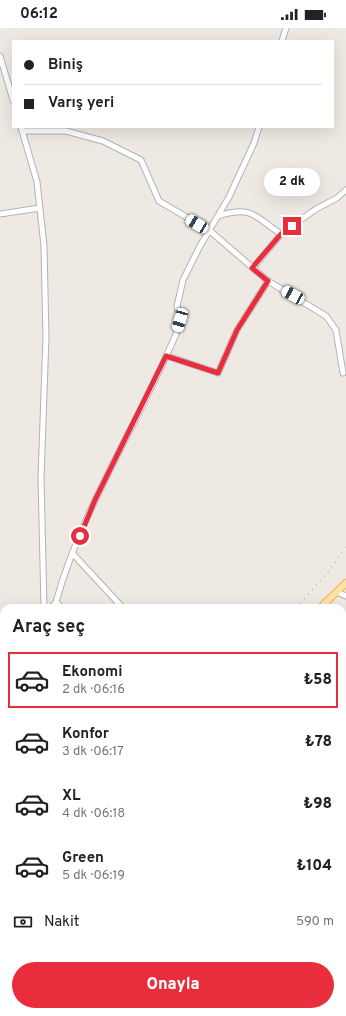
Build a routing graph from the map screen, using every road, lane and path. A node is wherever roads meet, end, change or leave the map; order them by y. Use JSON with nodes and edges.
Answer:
{"nodes":[{"id":1,"x":286,"y":28,"type":"edge"},
{"id":2,"x":282,"y":40,"type":"edge"},
{"id":3,"x":0,"y":56,"type":"edge"},
{"id":4,"x":12,"y":97,"type":"edge"},
{"id":5,"x":259,"y":128,"type":"edge"},
{"id":6,"x":22,"y":129,"type":"edge"},
{"id":7,"x":66,"y":129,"type":"edge"},
{"id":8,"x":346,"y":190,"type":"edge"},
{"id":9,"x":40,"y":208,"type":"junction"},
{"id":10,"x":0,"y":214,"type":"edge"},
{"id":11,"x":218,"y":216,"type":"junction"},
{"id":12,"x":210,"y":231,"type":"junction"},
{"id":13,"x":281,"y":234,"type":"junction"},
{"id":14,"x":252,"y":268,"type":"junction"},
{"id":15,"x":268,"y":281,"type":"junction"},
{"id":16,"x":166,"y":356,"type":"junction"},
{"id":17,"x":343,"y":373,"type":"dead end"},
{"id":18,"x":73,"y":554,"type":"junction"},
{"id":19,"x":346,"y":584,"type":"edge"},
{"id":20,"x":337,"y":592,"type":"junction"},
{"id":21,"x":346,"y":596,"type":"edge"},
{"id":22,"x":56,"y":602,"type":"edge"},
{"id":23,"x":44,"y":604,"type":"edge"},
{"id":24,"x":119,"y":604,"type":"edge"},
{"id":25,"x":328,"y":604,"type":"edge"}],
"edges":[{"from":1,"to":2,"type":"street"},
{"from":3,"to":4,"type":"street"},
{"from":5,"to":11,"type":"street"},
{"from":6,"to":7,"type":"street"},
{"from":6,"to":9,"type":"street"},
{"from":7,"to":12,"type":"street"},
{"from":8,"to":13,"type":"street"},
{"from":9,"to":10,"type":"street"},
{"from":9,"to":23,"type":"street"},
{"from":11,"to":12,"type":"street"},
{"from":11,"to":13,"type":"street"},
{"from":12,"to":14,"type":"street"},
{"from":12,"to":16,"type":"street"},
{"from":13,"to":14,"type":"street"},
{"from":14,"to":15,"type":"street"},
{"from":15,"to":16,"type":"street"},
{"from":15,"to":17,"type":"street"},
{"from":16,"to":18,"type":"street"},
{"from":18,"to":22,"type":"street"},
{"from":18,"to":24,"type":"street"},
{"from":19,"to":20,"type":"main road"},
{"from":20,"to":21,"type":"street"},
{"from":20,"to":25,"type":"main road"}]}
